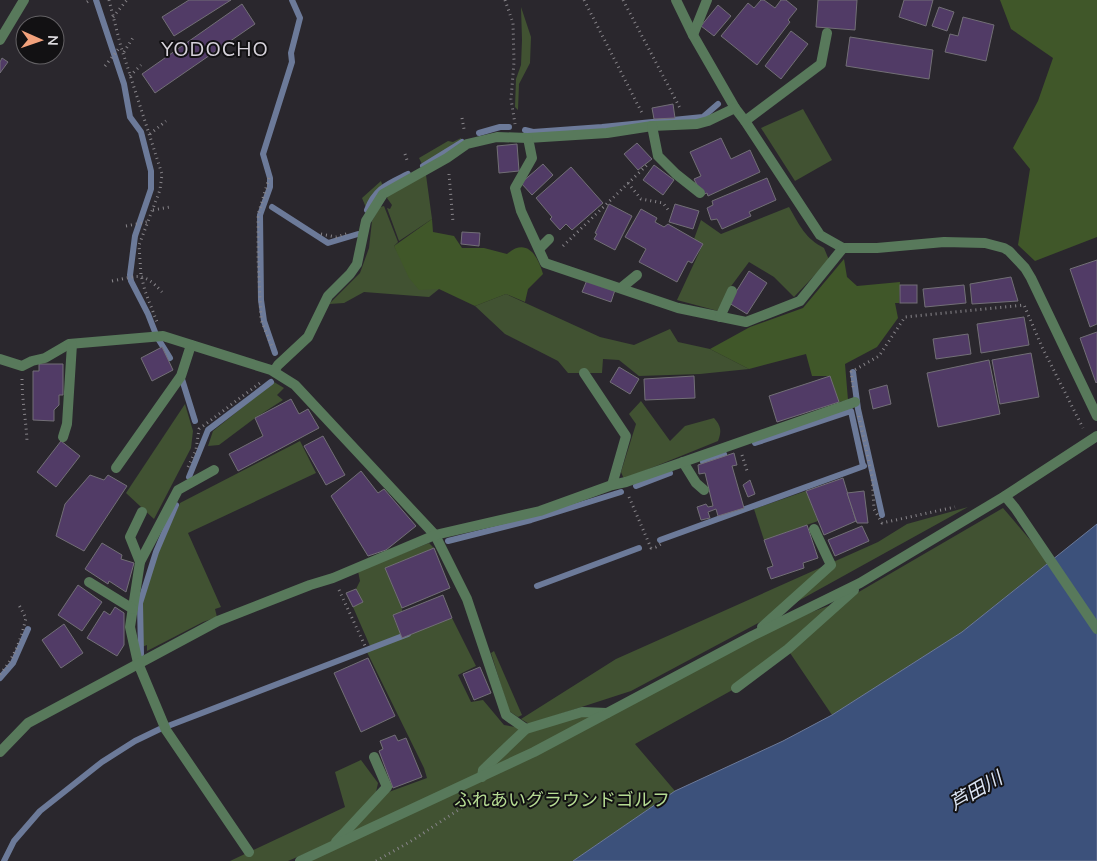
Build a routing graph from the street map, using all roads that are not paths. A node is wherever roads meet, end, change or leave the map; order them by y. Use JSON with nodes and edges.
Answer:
{"nodes":[{"id":1,"x":24,"y":0,"type":"edge"},
{"id":2,"x":676,"y":0,"type":"edge"},
{"id":3,"x":707,"y":0,"type":"edge"},
{"id":4,"x":827,"y":33,"type":"dead end"},
{"id":5,"x":693,"y":35,"type":"junction"},
{"id":6,"x":0,"y":40,"type":"edge"},
{"id":7,"x":735,"y":108,"type":"junction"},
{"id":8,"x":745,"y":121,"type":"junction"},
{"id":9,"x":652,"y":126,"type":"junction"},
{"id":10,"x":523,"y":137,"type":"junction"},
{"id":11,"x":700,"y":193,"type":"dead end"},
{"id":12,"x":549,"y":239,"type":"dead end"},
{"id":13,"x":843,"y":248,"type":"junction"},
{"id":14,"x":539,"y":249,"type":"junction"},
{"id":15,"x":637,"y":276,"type":"dead end"},
{"id":16,"x":620,"y":288,"type":"junction"},
{"id":17,"x":732,"y":291,"type":"dead end"},
{"id":18,"x":720,"y":316,"type":"junction"},
{"id":19,"x":72,"y":344,"type":"junction"},
{"id":20,"x":191,"y":345,"type":"junction"},
{"id":21,"x":0,"y":359,"type":"edge"},
{"id":22,"x":272,"y":370,"type":"junction"},
{"id":23,"x":584,"y":374,"type":"dead end"},
{"id":24,"x":856,"y":402,"type":"road end"},
{"id":25,"x":1097,"y":416,"type":"edge"},
{"id":26,"x":62,"y":437,"type":"dead end"},
{"id":27,"x":1093,"y":439,"type":"edge"},
{"id":28,"x":683,"y":462,"type":"junction"},
{"id":29,"x":116,"y":468,"type":"dead end"},
{"id":30,"x":214,"y":470,"type":"dead end"},
{"id":31,"x":612,"y":485,"type":"junction"},
{"id":32,"x":704,"y":490,"type":"dead end"},
{"id":33,"x":1005,"y":496,"type":"junction"},
{"id":34,"x":142,"y":512,"type":"dead end"},
{"id":35,"x":814,"y":529,"type":"dead end"},
{"id":36,"x":434,"y":535,"type":"junction"},
{"id":37,"x":140,"y":562,"type":"junction"},
{"id":38,"x":89,"y":582,"type":"dead end"},
{"id":39,"x":860,"y":583,"type":"junction"},
{"id":40,"x":133,"y":609,"type":"junction"},
{"id":41,"x":1097,"y":629,"type":"edge"},
{"id":42,"x":752,"y":636,"type":"junction"},
{"id":43,"x":138,"y":663,"type":"junction"},
{"id":44,"x":736,"y":688,"type":"dead end"},
{"id":45,"x":608,"y":713,"type":"junction"},
{"id":46,"x":526,"y":729,"type":"junction"},
{"id":47,"x":0,"y":752,"type":"edge"},
{"id":48,"x":374,"y":757,"type":"dead end"},
{"id":49,"x":482,"y":777,"type":"junction"},
{"id":50,"x":332,"y":846,"type":"junction"},
{"id":51,"x":249,"y":852,"type":"dead end"},
{"id":52,"x":300,"y":861,"type":"edge"}],
"edges":[{"from":1,"to":6,"type":"street"},
{"from":2,"to":5,"type":"street"},
{"from":3,"to":5,"type":"street"},
{"from":4,"to":8,"type":"street"},
{"from":5,"to":7,"type":"street"},
{"from":7,"to":8,"type":"street"},
{"from":7,"to":9,"type":"street"},
{"from":8,"to":13,"type":"street"},
{"from":9,"to":10,"type":"street"},
{"from":9,"to":11,"type":"street"},
{"from":10,"to":14,"type":"street"},
{"from":10,"to":22,"type":"street"},
{"from":12,"to":14,"type":"street"},
{"from":13,"to":18,"type":"street"},
{"from":13,"to":25,"type":"street"},
{"from":14,"to":16,"type":"street"},
{"from":15,"to":16,"type":"street"},
{"from":16,"to":18,"type":"street"},
{"from":17,"to":18,"type":"street"},
{"from":19,"to":20,"type":"street"},
{"from":19,"to":21,"type":"street"},
{"from":19,"to":26,"type":"street"},
{"from":20,"to":22,"type":"street"},
{"from":20,"to":29,"type":"street"},
{"from":22,"to":36,"type":"street"},
{"from":23,"to":31,"type":"street"},
{"from":24,"to":28,"type":"street"},
{"from":27,"to":33,"type":"street"},
{"from":28,"to":31,"type":"street"},
{"from":28,"to":32,"type":"street"},
{"from":30,"to":37,"type":"street"},
{"from":31,"to":36,"type":"street"},
{"from":33,"to":39,"type":"street"},
{"from":33,"to":41,"type":"street"},
{"from":34,"to":37,"type":"street"},
{"from":35,"to":42,"type":"street"},
{"from":36,"to":43,"type":"street"},
{"from":36,"to":46,"type":"street"},
{"from":37,"to":40,"type":"street"},
{"from":38,"to":40,"type":"street"},
{"from":39,"to":42,"type":"street"},
{"from":39,"to":44,"type":"street"},
{"from":40,"to":43,"type":"street"},
{"from":42,"to":45,"type":"street"},
{"from":43,"to":47,"type":"street"},
{"from":43,"to":51,"type":"street"},
{"from":45,"to":46,"type":"street"},
{"from":45,"to":49,"type":"street"},
{"from":46,"to":49,"type":"street"},
{"from":48,"to":50,"type":"street"},
{"from":49,"to":50,"type":"street"},
{"from":50,"to":52,"type":"street"}]}
